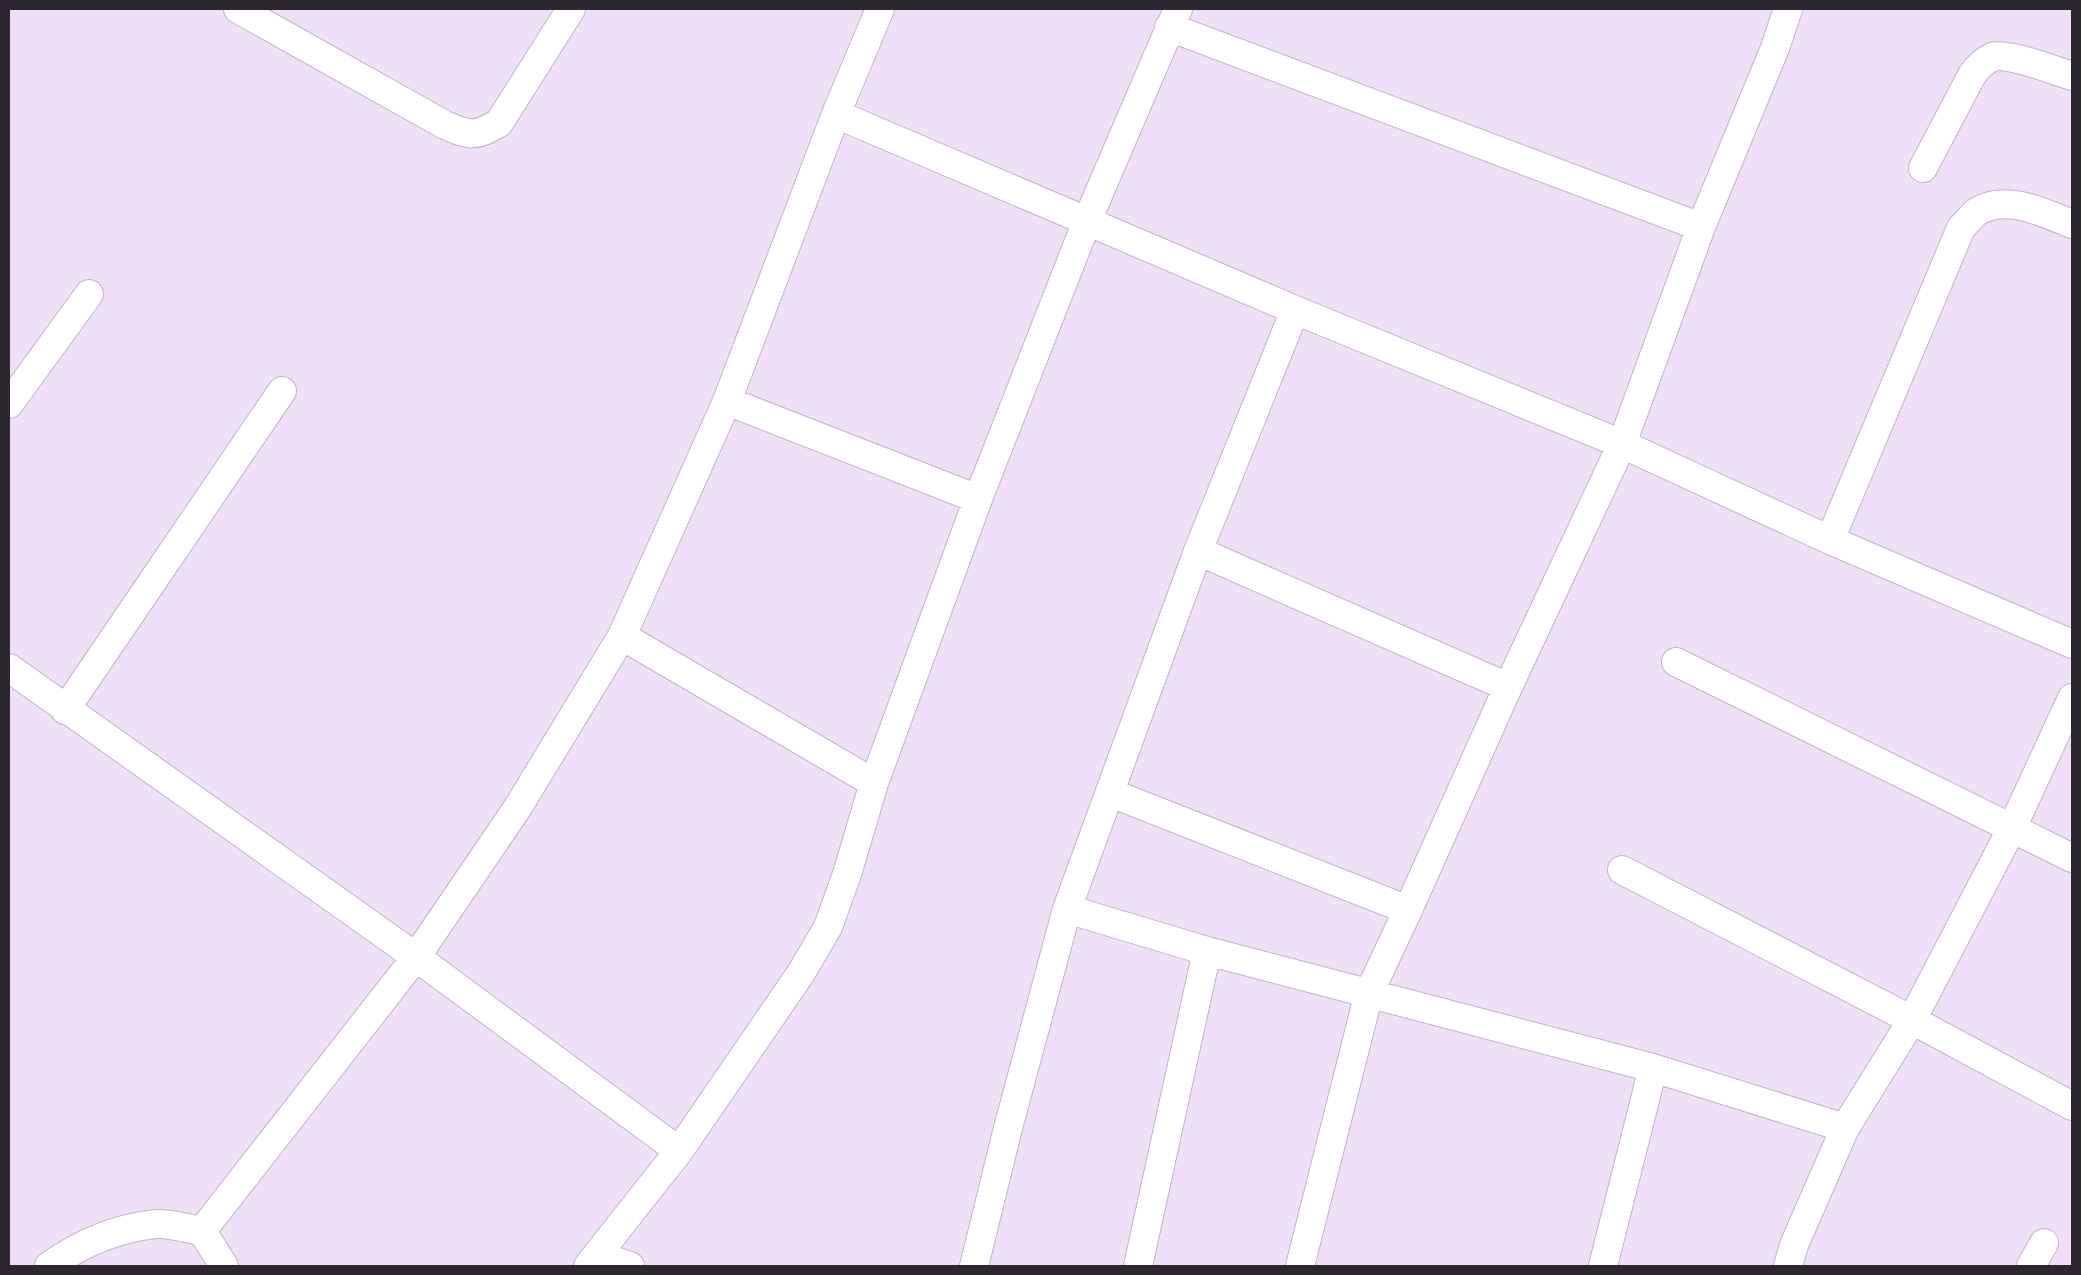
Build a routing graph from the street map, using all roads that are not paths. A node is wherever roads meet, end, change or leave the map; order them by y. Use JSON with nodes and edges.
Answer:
{"nodes":[{"id":1,"x":238,"y":9,"type":"edge"},
{"id":2,"x":572,"y":9,"type":"edge"},
{"id":3,"x":880,"y":9,"type":"edge"},
{"id":4,"x":1788,"y":9,"type":"edge"},
{"id":5,"x":1174,"y":18,"type":"edge"},
{"id":6,"x":2072,"y":76,"type":"edge"},
{"id":7,"x":836,"y":114,"type":"junction"},
{"id":8,"x":1923,"y":168,"type":"dead end"},
{"id":9,"x":1087,"y":221,"type":"junction"},
{"id":10,"x":2072,"y":224,"type":"edge"},
{"id":11,"x":1701,"y":227,"type":"junction"},
{"id":12,"x":89,"y":294,"type":"dead end"},
{"id":13,"x":1295,"y":310,"type":"junction"},
{"id":14,"x":282,"y":390,"type":"dead end"},
{"id":15,"x":727,"y":401,"type":"junction"},
{"id":16,"x":9,"y":404,"type":"edge"},
{"id":17,"x":1622,"y":444,"type":"junction"},
{"id":18,"x":978,"y":499,"type":"junction"},
{"id":19,"x":1830,"y":540,"type":"junction"},
{"id":20,"x":1198,"y":551,"type":"junction"},
{"id":21,"x":622,"y":636,"type":"junction"},
{"id":22,"x":2072,"y":644,"type":"edge"},
{"id":23,"x":1676,"y":662,"type":"dead end"},
{"id":24,"x":9,"y":668,"type":"edge"},
{"id":25,"x":1508,"y":687,"type":"junction"},
{"id":26,"x":2072,"y":698,"type":"edge"},
{"id":27,"x":65,"y":710,"type":"junction"},
{"id":28,"x":874,"y":783,"type":"junction"},
{"id":29,"x":1111,"y":792,"type":"junction"},
{"id":30,"x":2012,"y":828,"type":"junction"},
{"id":31,"x":2072,"y":858,"type":"edge"},
{"id":32,"x":1622,"y":870,"type":"dead end"},
{"id":33,"x":1067,"y":909,"type":"junction"},
{"id":34,"x":1408,"y":910,"type":"junction"},
{"id":35,"x":1207,"y":951,"type":"junction"},
{"id":36,"x":416,"y":958,"type":"junction"},
{"id":37,"x":1369,"y":993,"type":"junction"},
{"id":38,"x":1912,"y":1020,"type":"junction"},
{"id":39,"x":1653,"y":1068,"type":"junction"},
{"id":40,"x":2072,"y":1106,"type":"edge"},
{"id":41,"x":1845,"y":1128,"type":"junction"},
{"id":42,"x":679,"y":1151,"type":"junction"},
{"id":43,"x":202,"y":1231,"type":"junction"},
{"id":44,"x":592,"y":1260,"type":"edge"},
{"id":45,"x":49,"y":1266,"type":"edge"},
{"id":46,"x":224,"y":1266,"type":"edge"},
{"id":47,"x":630,"y":1266,"type":"edge"},
{"id":48,"x":974,"y":1266,"type":"edge"},
{"id":49,"x":1138,"y":1266,"type":"edge"},
{"id":50,"x":1300,"y":1266,"type":"edge"},
{"id":51,"x":1603,"y":1266,"type":"edge"},
{"id":52,"x":1788,"y":1266,"type":"edge"}],
"edges":[{"from":1,"to":2,"type":"street"},
{"from":3,"to":7,"type":"street"},
{"from":4,"to":11,"type":"street"},
{"from":5,"to":9,"type":"street"},
{"from":5,"to":11,"type":"street"},
{"from":6,"to":8,"type":"street"},
{"from":7,"to":9,"type":"street"},
{"from":7,"to":15,"type":"street"},
{"from":9,"to":13,"type":"street"},
{"from":9,"to":18,"type":"street"},
{"from":10,"to":19,"type":"street"},
{"from":11,"to":17,"type":"street"},
{"from":12,"to":16,"type":"street"},
{"from":13,"to":17,"type":"street"},
{"from":13,"to":20,"type":"street"},
{"from":14,"to":27,"type":"street"},
{"from":15,"to":18,"type":"street"},
{"from":15,"to":21,"type":"street"},
{"from":17,"to":19,"type":"street"},
{"from":17,"to":25,"type":"street"},
{"from":18,"to":28,"type":"street"},
{"from":19,"to":22,"type":"street"},
{"from":20,"to":25,"type":"street"},
{"from":20,"to":29,"type":"street"},
{"from":21,"to":28,"type":"street"},
{"from":21,"to":36,"type":"street"},
{"from":23,"to":30,"type":"street"},
{"from":24,"to":27,"type":"street"},
{"from":25,"to":34,"type":"street"},
{"from":26,"to":30,"type":"street"},
{"from":27,"to":36,"type":"street"},
{"from":28,"to":42,"type":"street"},
{"from":29,"to":33,"type":"street"},
{"from":29,"to":34,"type":"street"},
{"from":30,"to":31,"type":"street"},
{"from":30,"to":38,"type":"street"},
{"from":32,"to":38,"type":"street"},
{"from":33,"to":35,"type":"street"},
{"from":33,"to":48,"type":"street"},
{"from":34,"to":37,"type":"street"},
{"from":35,"to":37,"type":"street"},
{"from":35,"to":49,"type":"street"},
{"from":36,"to":42,"type":"street"},
{"from":36,"to":43,"type":"street"},
{"from":37,"to":39,"type":"street"},
{"from":37,"to":50,"type":"street"},
{"from":38,"to":40,"type":"street"},
{"from":38,"to":41,"type":"street"},
{"from":39,"to":41,"type":"street"},
{"from":39,"to":51,"type":"street"},
{"from":41,"to":52,"type":"street"},
{"from":42,"to":44,"type":"street"},
{"from":43,"to":45,"type":"street"},
{"from":43,"to":46,"type":"street"},
{"from":44,"to":47,"type":"street"}]}
